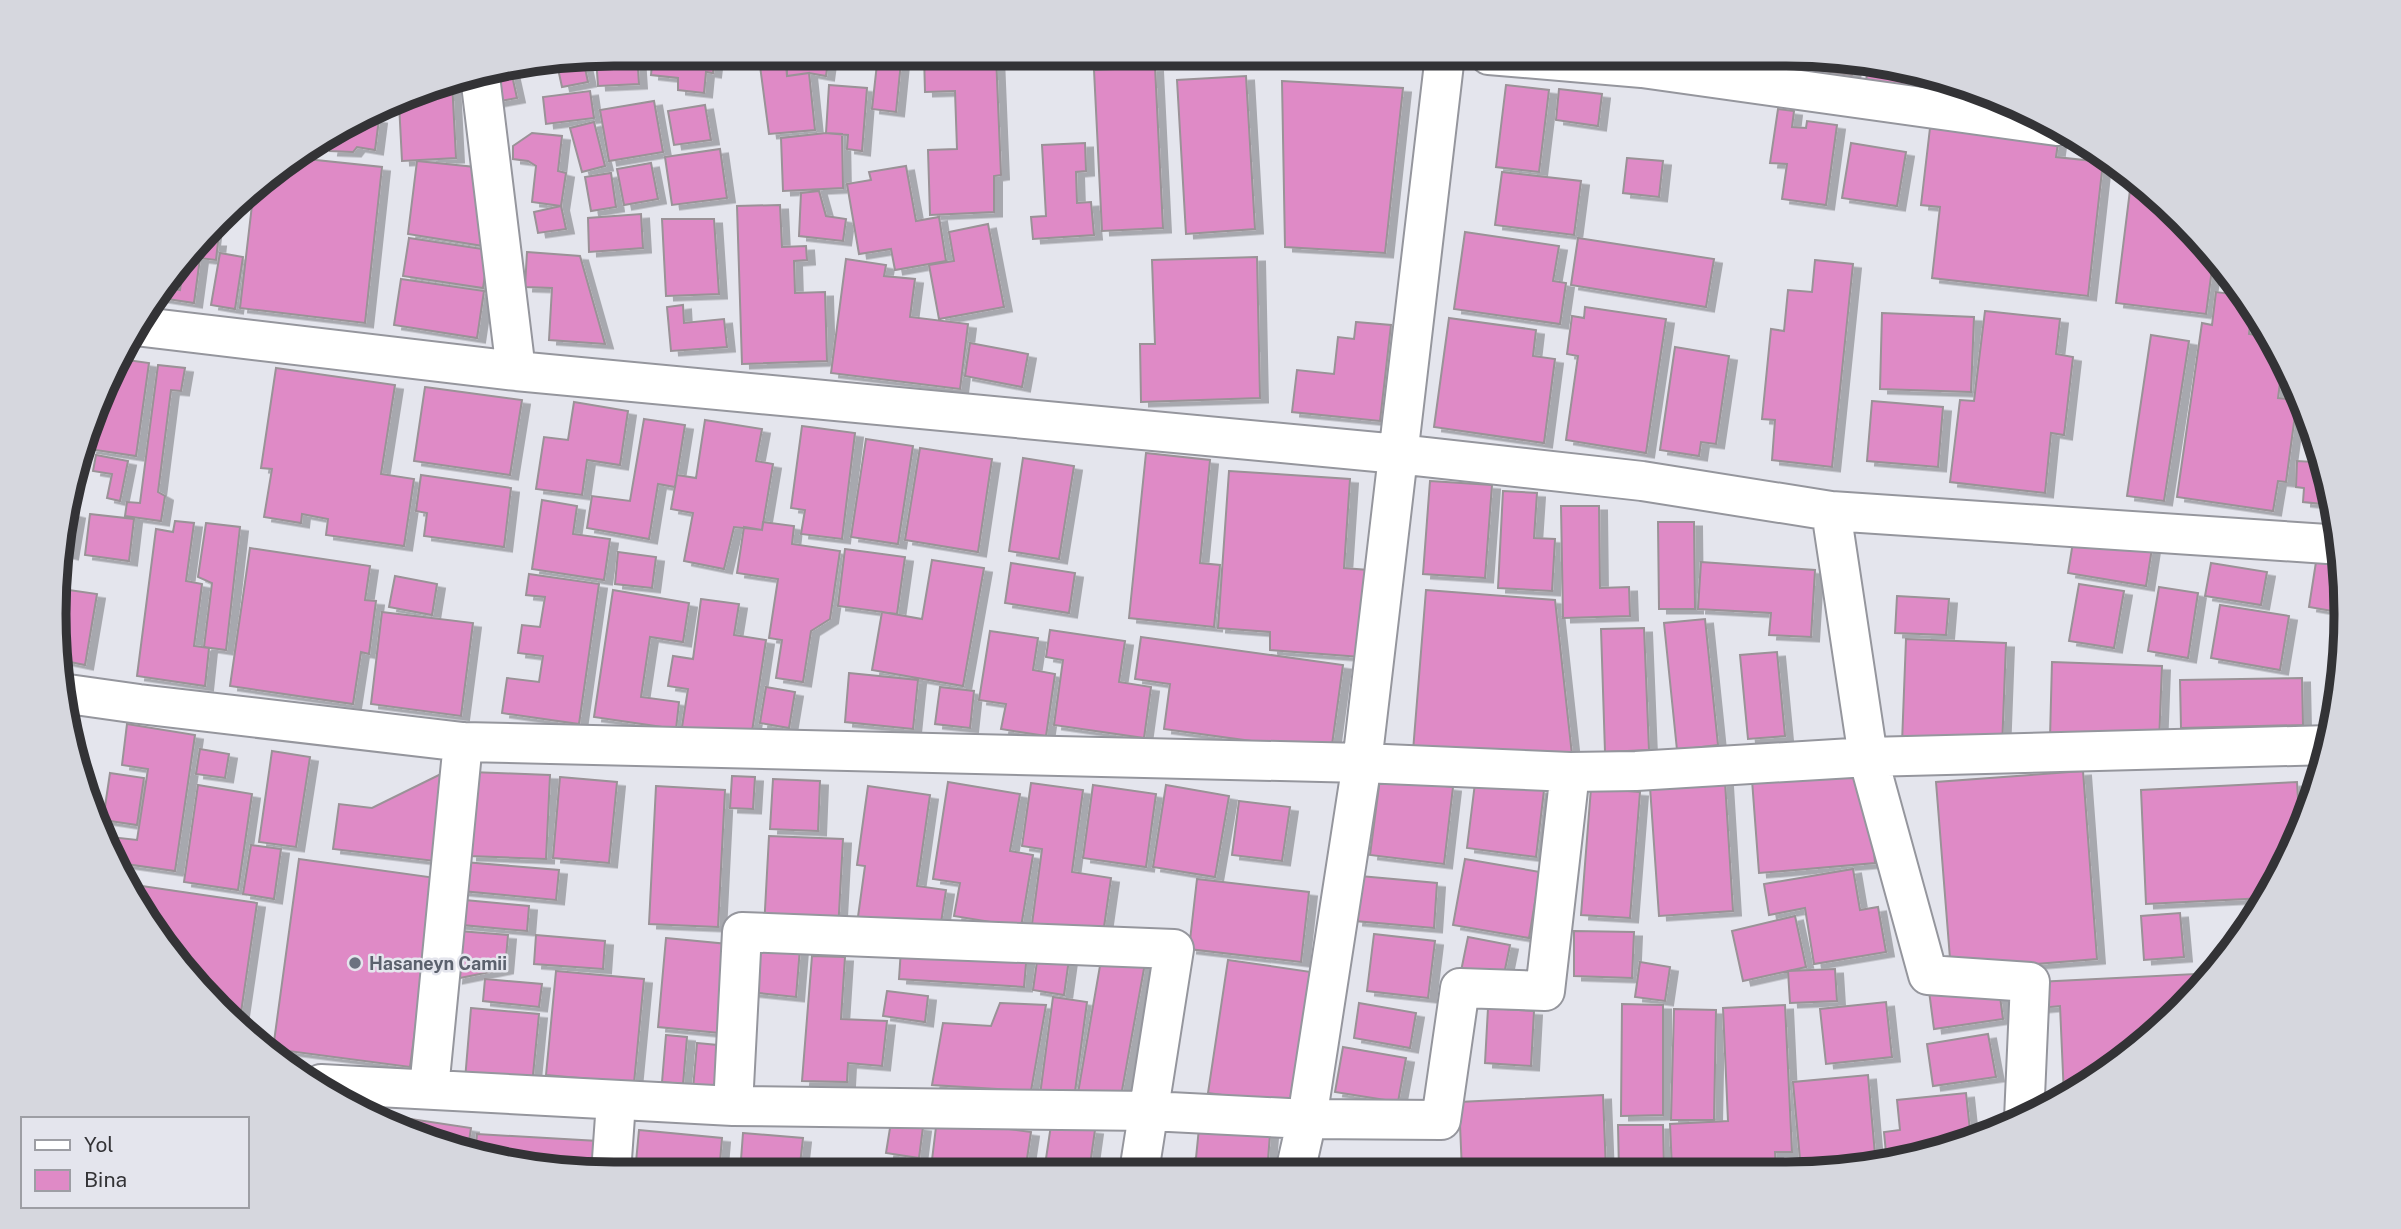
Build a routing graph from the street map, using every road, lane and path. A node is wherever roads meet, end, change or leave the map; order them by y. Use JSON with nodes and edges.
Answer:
{"nodes":[{"id":1,"x":1444,"y":66,"type":"edge"},
{"id":2,"x":1665,"y":66,"type":"edge"},
{"id":3,"x":481,"y":83,"type":"edge"},
{"id":4,"x":2025,"y":121,"type":"edge"},
{"id":5,"x":148,"y":328,"type":"edge"},
{"id":6,"x":516,"y":371,"type":"junction"},
{"id":7,"x":1398,"y":454,"type":"junction"},
{"id":8,"x":1831,"y":511,"type":"junction"},
{"id":9,"x":2330,"y":544,"type":"edge"},
{"id":10,"x":72,"y":694,"type":"edge"},
{"id":11,"x":463,"y":742,"type":"junction"},
{"id":12,"x":2318,"y":745,"type":"edge"},
{"id":13,"x":1868,"y":757,"type":"junction"},
{"id":14,"x":1362,"y":763,"type":"junction"},
{"id":15,"x":1570,"y":772,"type":"junction"},
{"id":16,"x":333,"y":1085,"type":"edge"},
{"id":17,"x":429,"y":1089,"type":"junction"},
{"id":18,"x":616,"y":1102,"type":"junction"},
{"id":19,"x":733,"y":1106,"type":"junction"},
{"id":20,"x":2024,"y":1108,"type":"edge"},
{"id":21,"x":1150,"y":1111,"type":"junction"},
{"id":22,"x":1307,"y":1119,"type":"junction"},
{"id":23,"x":612,"y":1162,"type":"edge"},
{"id":24,"x":1141,"y":1162,"type":"edge"},
{"id":25,"x":1296,"y":1162,"type":"edge"}],
"edges":[{"from":1,"to":7,"type":"street"},
{"from":2,"to":4,"type":"street"},
{"from":3,"to":6,"type":"street"},
{"from":5,"to":6,"type":"street"},
{"from":6,"to":7,"type":"street"},
{"from":7,"to":8,"type":"street"},
{"from":7,"to":14,"type":"street"},
{"from":8,"to":9,"type":"street"},
{"from":8,"to":13,"type":"street"},
{"from":10,"to":11,"type":"street"},
{"from":11,"to":14,"type":"street"},
{"from":11,"to":17,"type":"street"},
{"from":12,"to":13,"type":"street"},
{"from":13,"to":15,"type":"street"},
{"from":13,"to":20,"type":"street"},
{"from":14,"to":15,"type":"street"},
{"from":14,"to":22,"type":"street"},
{"from":15,"to":22,"type":"street"},
{"from":16,"to":17,"type":"street"},
{"from":17,"to":18,"type":"street"},
{"from":18,"to":19,"type":"street"},
{"from":18,"to":23,"type":"street"},
{"from":19,"to":21,"type":"street"},
{"from":19,"to":21,"type":"street"},
{"from":21,"to":22,"type":"street"},
{"from":21,"to":24,"type":"street"},
{"from":22,"to":25,"type":"street"}]}
